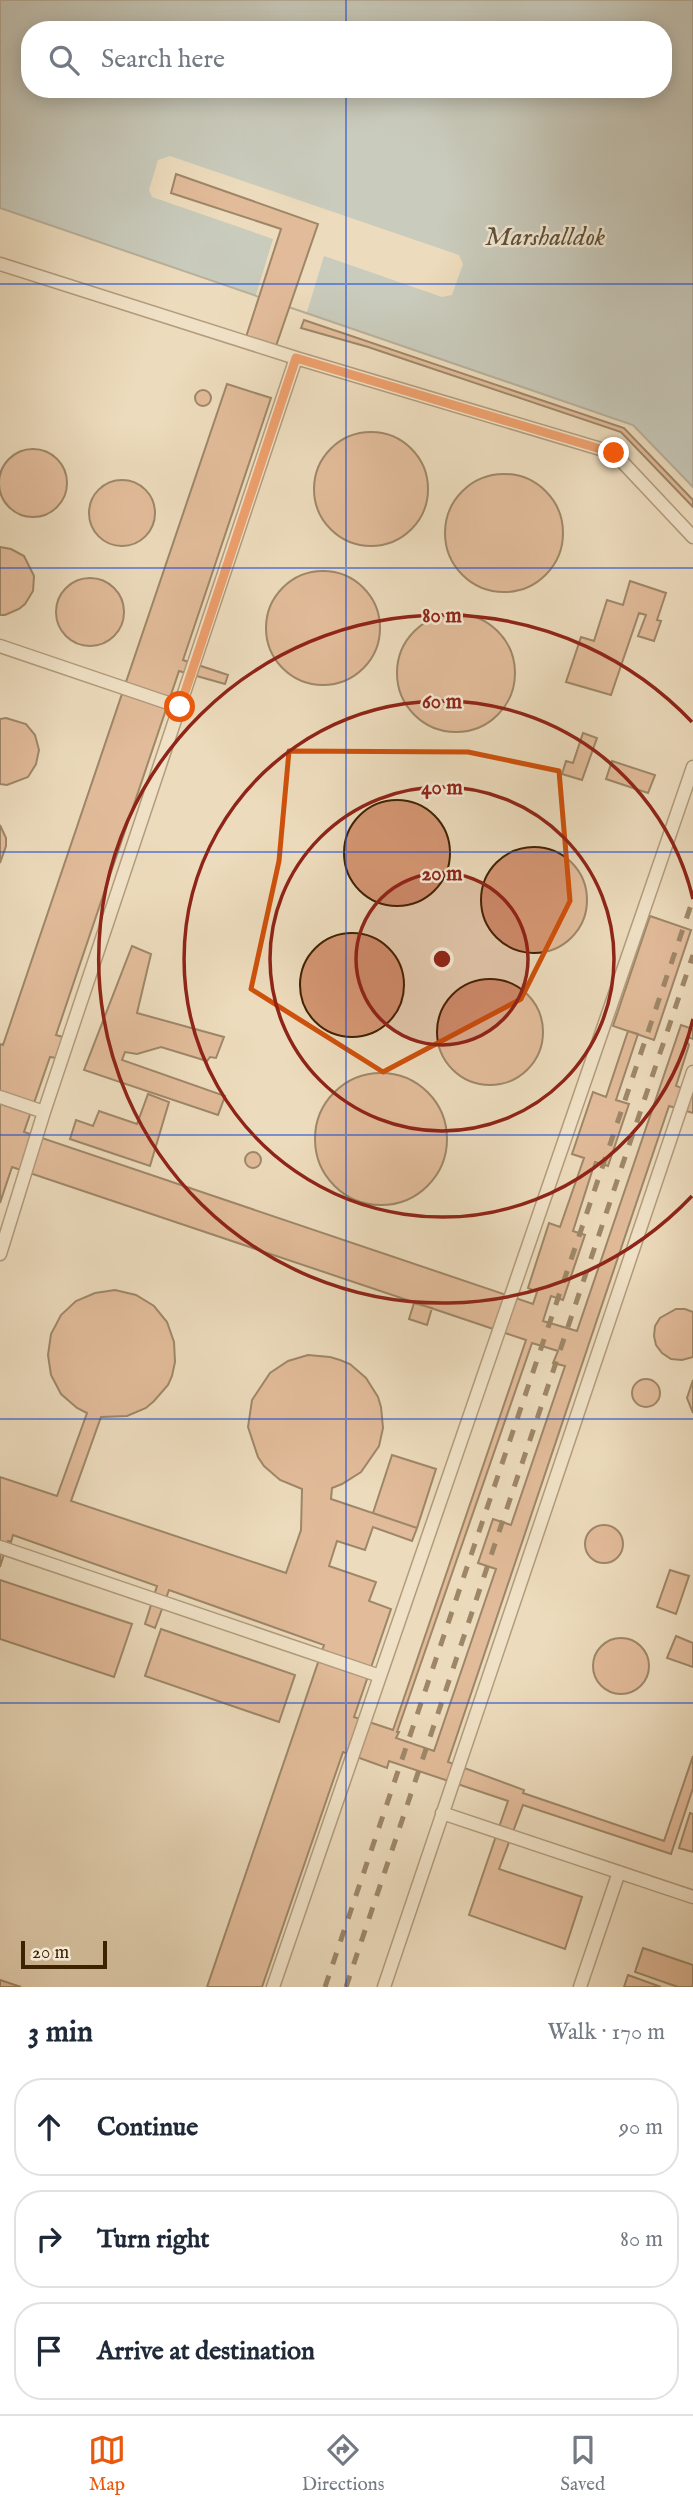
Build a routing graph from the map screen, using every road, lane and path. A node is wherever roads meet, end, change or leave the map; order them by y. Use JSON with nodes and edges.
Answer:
{"nodes":[{"id":1,"x":0,"y":264,"type":"edge"},
{"id":2,"x":296,"y":358,"type":"junction"},
{"id":3,"x":693,"y":537,"type":"edge"},
{"id":4,"x":0,"y":646,"type":"edge"},
{"id":5,"x":180,"y":707,"type":"junction"},
{"id":6,"x":693,"y":768,"type":"edge"},
{"id":7,"x":693,"y":1072,"type":"edge"},
{"id":8,"x":0,"y":1097,"type":"edge"},
{"id":9,"x":44,"y":1112,"type":"junction"},
{"id":10,"x":0,"y":1254,"type":"edge"},
{"id":11,"x":0,"y":1547,"type":"edge"},
{"id":12,"x":380,"y":1676,"type":"junction"},
{"id":13,"x":442,"y":1813,"type":"junction"},
{"id":14,"x":618,"y":1872,"type":"junction"},
{"id":15,"x":693,"y":1897,"type":"edge"},
{"id":16,"x":273,"y":1987,"type":"edge"},
{"id":17,"x":384,"y":1987,"type":"edge"},
{"id":18,"x":580,"y":1987,"type":"edge"}],
"edges":[{"from":1,"to":2,"type":"lane"},
{"from":2,"to":3,"type":"lane"},
{"from":2,"to":5,"type":"lane"},
{"from":4,"to":5,"type":"lane"},
{"from":5,"to":9,"type":"lane"},
{"from":6,"to":12,"type":"lane"},
{"from":7,"to":13,"type":"lane"},
{"from":8,"to":9,"type":"lane"},
{"from":9,"to":10,"type":"lane"},
{"from":11,"to":12,"type":"lane"},
{"from":12,"to":16,"type":"lane"},
{"from":13,"to":14,"type":"lane"},
{"from":13,"to":17,"type":"lane"},
{"from":14,"to":15,"type":"lane"},
{"from":14,"to":18,"type":"lane"}]}
